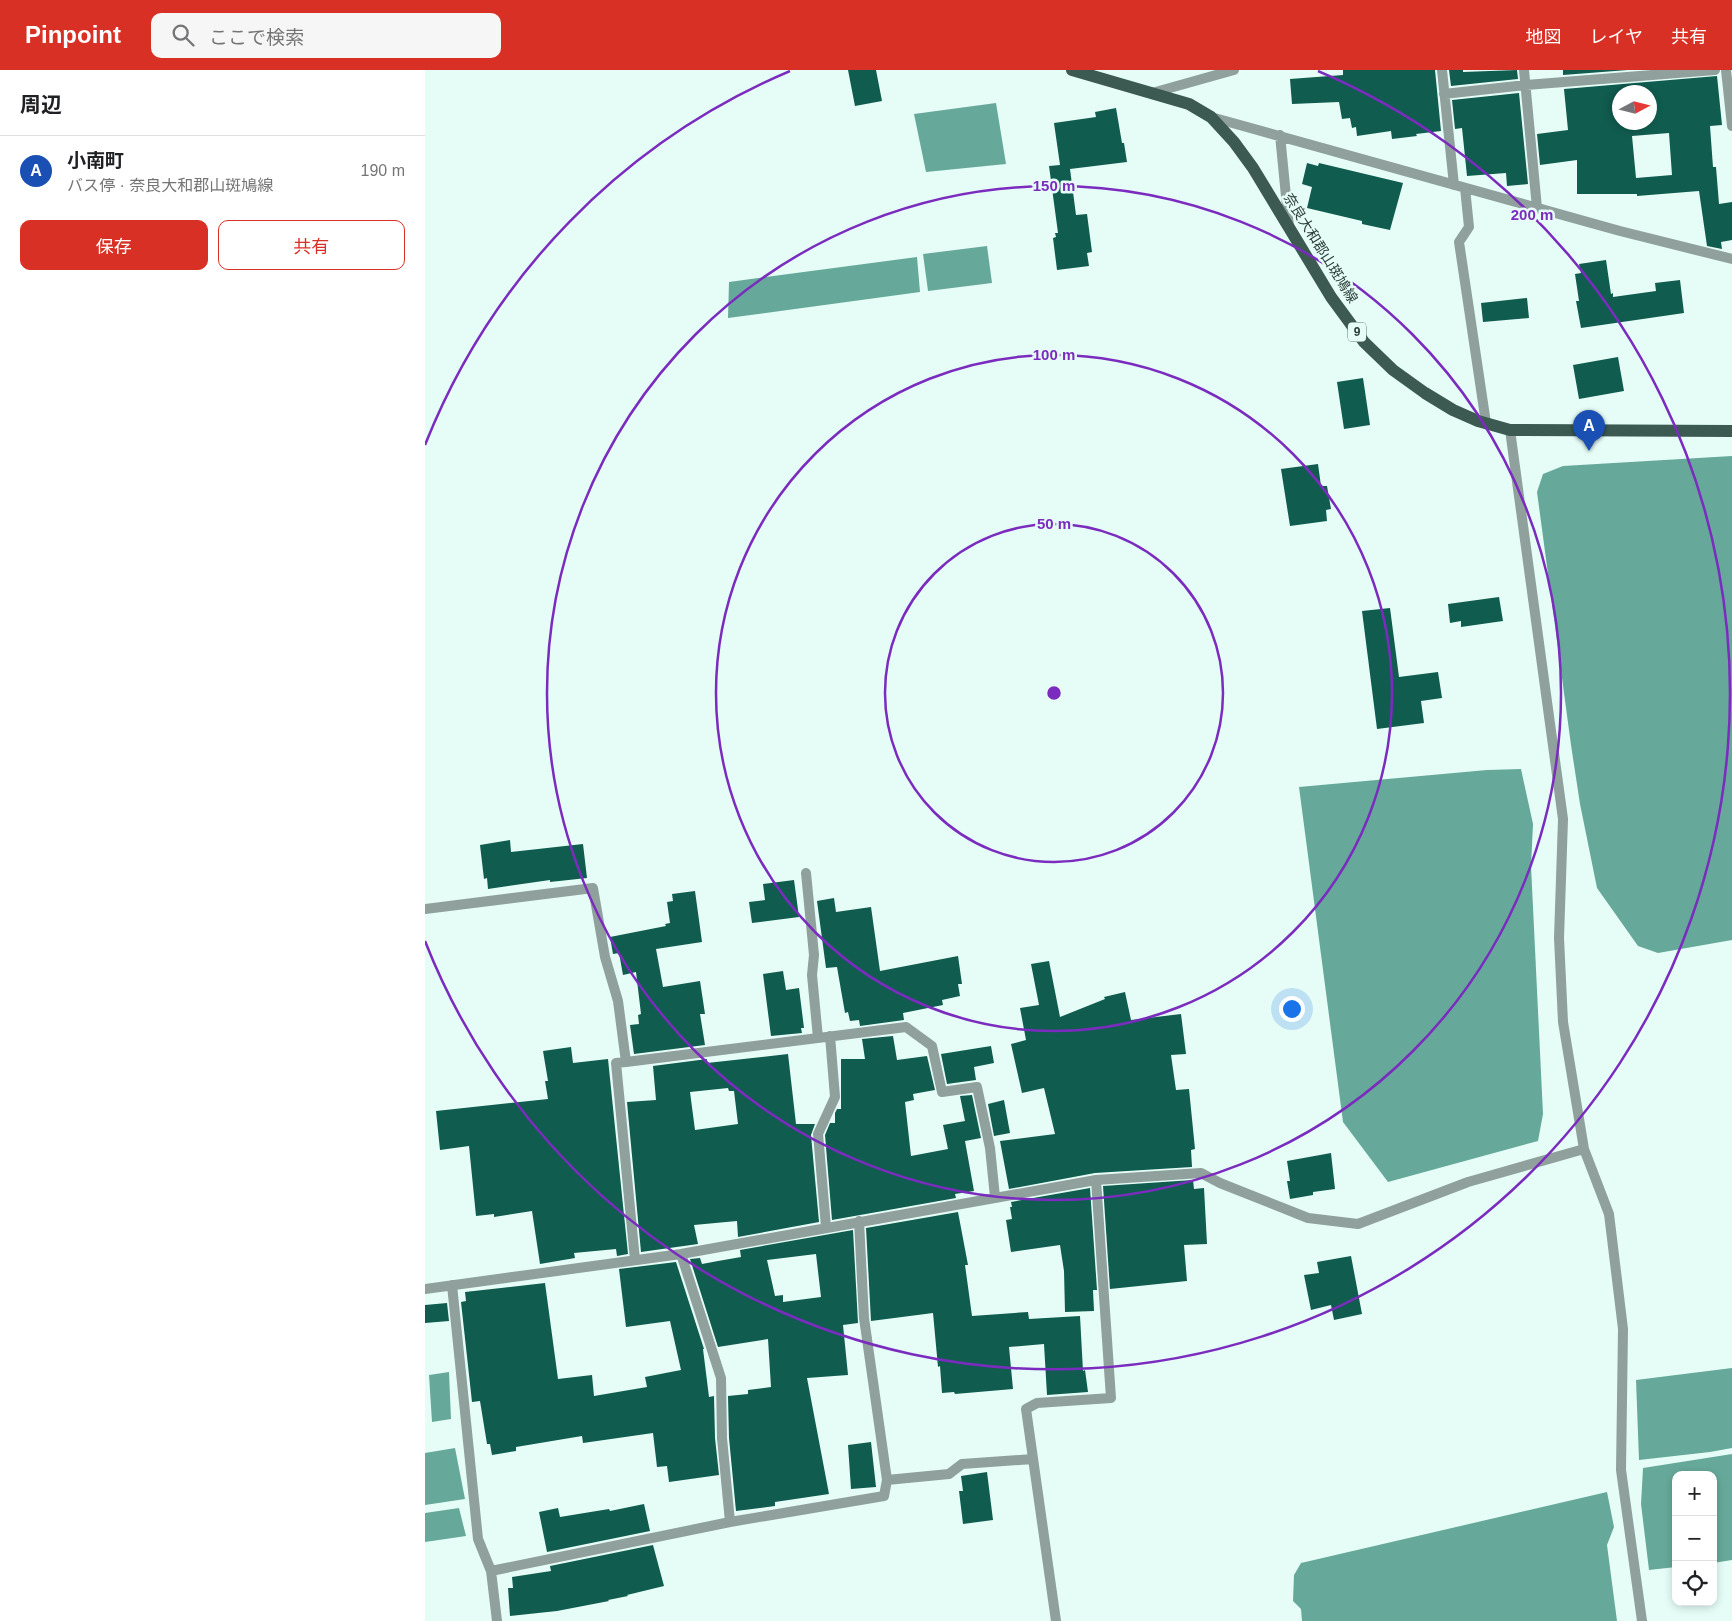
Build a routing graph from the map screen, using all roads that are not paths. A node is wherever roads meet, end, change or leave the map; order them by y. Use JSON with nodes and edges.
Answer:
{"nodes":[{"id":1,"x":1234,"y":70,"type":"edge"},
{"id":2,"x":1441,"y":70,"type":"edge"},
{"id":3,"x":1524,"y":70,"type":"edge"},
{"id":4,"x":1715,"y":70,"type":"edge"},
{"id":5,"x":1726,"y":70,"type":"edge"},
{"id":6,"x":1079,"y":71,"type":"edge"},
{"id":7,"x":1526,"y":85,"type":"junction"},
{"id":8,"x":1152,"y":93,"type":"junction"},
{"id":9,"x":1445,"y":94,"type":"junction"},
{"id":10,"x":1211,"y":117,"type":"junction"},
{"id":11,"x":1732,"y":126,"type":"edge"},
{"id":12,"x":1279,"y":136,"type":"junction"},
{"id":13,"x":1454,"y":185,"type":"junction"},
{"id":14,"x":1465,"y":188,"type":"junction"},
{"id":15,"x":1537,"y":208,"type":"junction"},
{"id":16,"x":1289,"y":227,"type":"junction"},
{"id":17,"x":1732,"y":259,"type":"edge"},
{"id":18,"x":1486,"y":423,"type":"junction"},
{"id":19,"x":1510,"y":430,"type":"junction"},
{"id":20,"x":1732,"y":431,"type":"edge"},
{"id":21,"x":806,"y":873,"type":"dead end"},
{"id":22,"x":425,"y":909,"type":"edge"},
{"id":23,"x":830,"y":1036,"type":"junction"},
{"id":24,"x":818,"y":1038,"type":"junction"},
{"id":25,"x":626,"y":1062,"type":"junction"},
{"id":26,"x":1584,"y":1149,"type":"junction"},
{"id":27,"x":1097,"y":1180,"type":"junction"},
{"id":28,"x":995,"y":1197,"type":"junction"},
{"id":29,"x":859,"y":1221,"type":"junction"},
{"id":30,"x":826,"y":1227,"type":"junction"},
{"id":31,"x":681,"y":1254,"type":"junction"},
{"id":32,"x":635,"y":1260,"type":"junction"},
{"id":33,"x":452,"y":1285,"type":"junction"},
{"id":34,"x":425,"y":1289,"type":"edge"},
{"id":35,"x":1033,"y":1459,"type":"junction"},
{"id":36,"x":887,"y":1480,"type":"junction"},
{"id":37,"x":730,"y":1522,"type":"junction"},
{"id":38,"x":491,"y":1571,"type":"junction"},
{"id":39,"x":497,"y":1621,"type":"edge"},
{"id":40,"x":1056,"y":1621,"type":"edge"},
{"id":41,"x":1642,"y":1621,"type":"edge"}],
"edges":[{"from":1,"to":8,"type":"street"},
{"from":2,"to":9,"type":"street"},
{"from":3,"to":7,"type":"street"},
{"from":4,"to":7,"type":"street"},
{"from":5,"to":11,"type":"street"},
{"from":6,"to":8,"type":"main road","name":"奈良大和郡山斑鳩線","number":"9"},
{"from":7,"to":9,"type":"street"},
{"from":7,"to":15,"type":"street"},
{"from":8,"to":10,"type":"main road","name":"奈良大和郡山斑鳩線","number":"9"},
{"from":9,"to":13,"type":"street"},
{"from":10,"to":12,"type":"street"},
{"from":10,"to":16,"type":"main road","name":"奈良大和郡山斑鳩線","number":"9"},
{"from":12,"to":13,"type":"street"},
{"from":12,"to":16,"type":"street"},
{"from":13,"to":14,"type":"street"},
{"from":14,"to":15,"type":"street"},
{"from":14,"to":18,"type":"street"},
{"from":15,"to":17,"type":"street"},
{"from":16,"to":18,"type":"main road","name":"奈良大和郡山斑鳩線","number":"9"},
{"from":18,"to":19,"type":"main road","name":"奈良大和郡山斑鳩線","number":"9"},
{"from":19,"to":20,"type":"main road","name":"奈良大和郡山斑鳩線","number":"9"},
{"from":19,"to":26,"type":"street"},
{"from":21,"to":24,"type":"street"},
{"from":22,"to":25,"type":"street"},
{"from":23,"to":24,"type":"street"},
{"from":23,"to":28,"type":"street"},
{"from":23,"to":30,"type":"street"},
{"from":24,"to":25,"type":"street"},
{"from":25,"to":32,"type":"street"},
{"from":26,"to":27,"type":"street"},
{"from":26,"to":41,"type":"street"},
{"from":27,"to":28,"type":"street"},
{"from":27,"to":35,"type":"street"},
{"from":28,"to":29,"type":"street"},
{"from":29,"to":30,"type":"street"},
{"from":29,"to":36,"type":"street"},
{"from":30,"to":31,"type":"street"},
{"from":31,"to":32,"type":"street"},
{"from":31,"to":37,"type":"street"},
{"from":32,"to":33,"type":"street"},
{"from":33,"to":34,"type":"street"},
{"from":33,"to":38,"type":"street"},
{"from":35,"to":36,"type":"street"},
{"from":35,"to":40,"type":"street"},
{"from":36,"to":37,"type":"street"},
{"from":37,"to":38,"type":"street"},
{"from":38,"to":39,"type":"street"}]}
